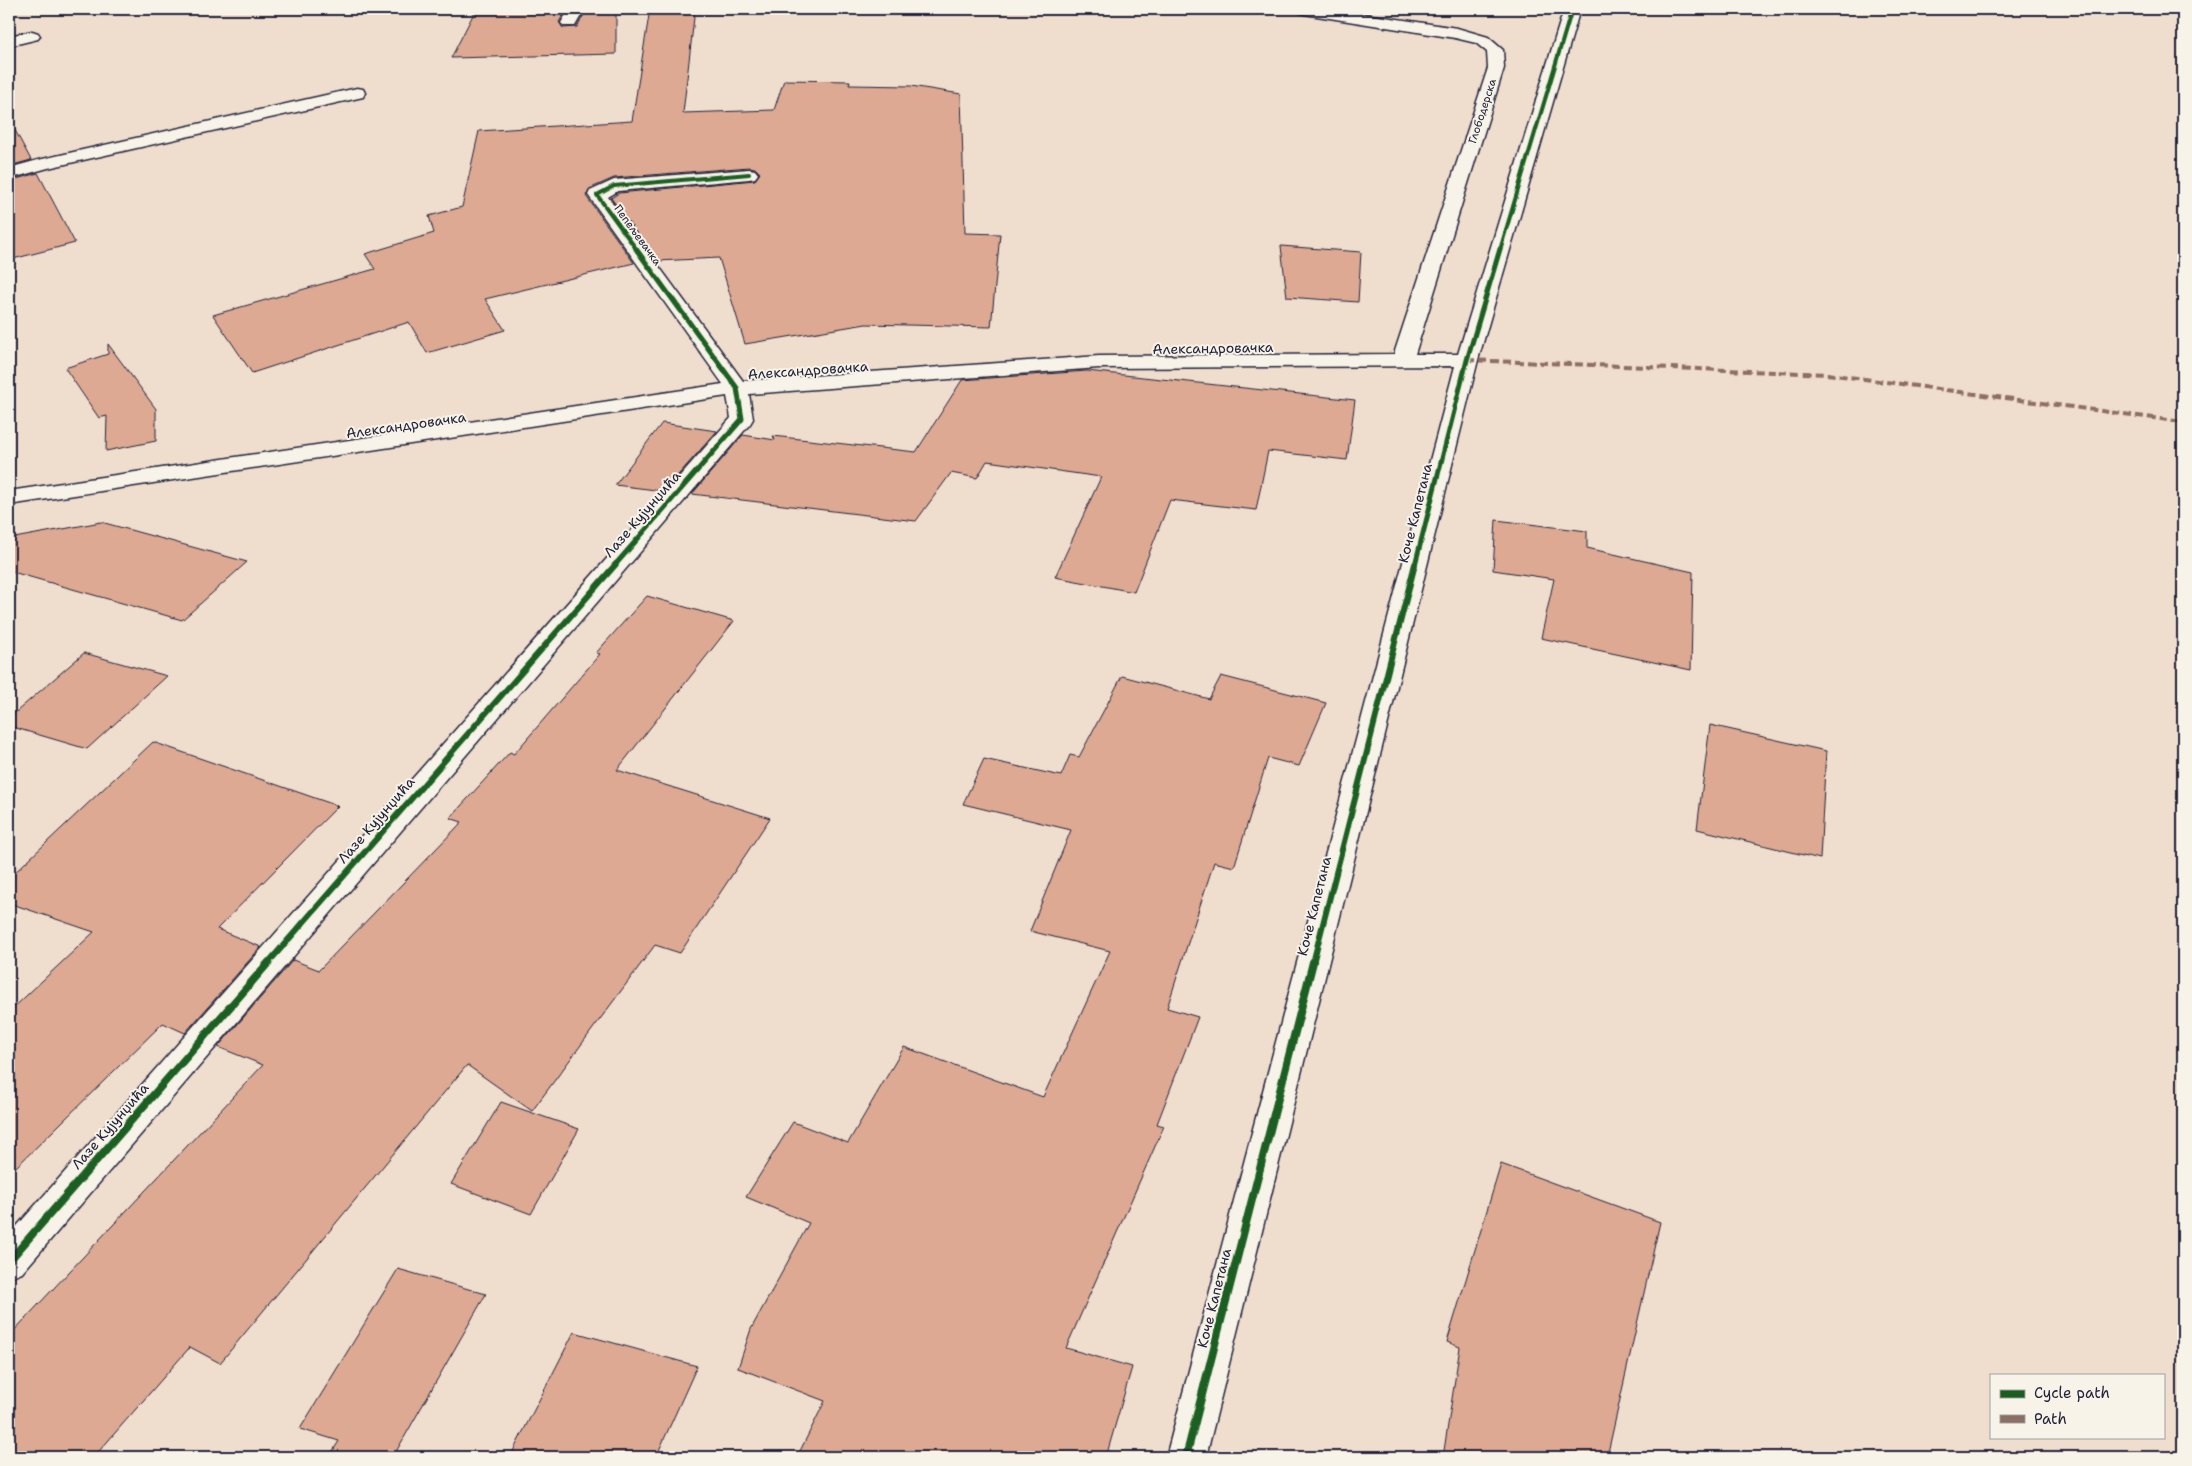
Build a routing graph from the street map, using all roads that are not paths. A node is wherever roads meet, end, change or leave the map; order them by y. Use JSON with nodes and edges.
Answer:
{"nodes":[{"id":1,"x":577,"y":9,"type":"edge"},
{"id":2,"x":1304,"y":9,"type":"edge"},
{"id":3,"x":1572,"y":9,"type":"edge"},
{"id":4,"x":569,"y":23,"type":"dead end"},
{"id":5,"x":32,"y":36,"type":"dead end"},
{"id":6,"x":9,"y":41,"type":"edge"},
{"id":7,"x":356,"y":93,"type":"dead end"},
{"id":8,"x":9,"y":174,"type":"edge"},
{"id":9,"x":749,"y":174,"type":"dead end"},
{"id":10,"x":1403,"y":359,"type":"junction"},
{"id":11,"x":1467,"y":360,"type":"junction"},
{"id":12,"x":737,"y":388,"type":"junction"},
{"id":13,"x":9,"y":498,"type":"edge"},
{"id":14,"x":9,"y":1261,"type":"edge"},
{"id":15,"x":1186,"y":1457,"type":"edge"}],
"edges":[{"from":1,"to":4,"type":"street"},
{"from":2,"to":10,"type":"street","name":"Глободерска"},
{"from":3,"to":11,"type":"street","name":"Коче Капетана"},
{"from":5,"to":6,"type":"street"},
{"from":7,"to":8,"type":"street"},
{"from":9,"to":12,"type":"street","name":"Пепељевачка"},
{"from":10,"to":11,"type":"street","name":"Александровачка"},
{"from":10,"to":12,"type":"street","name":"Александровачка"},
{"from":11,"to":15,"type":"street","name":"Коче Капетана"},
{"from":12,"to":13,"type":"street","name":"Александровачка"},
{"from":12,"to":14,"type":"street","name":"Лазе Кујунџића"}]}
